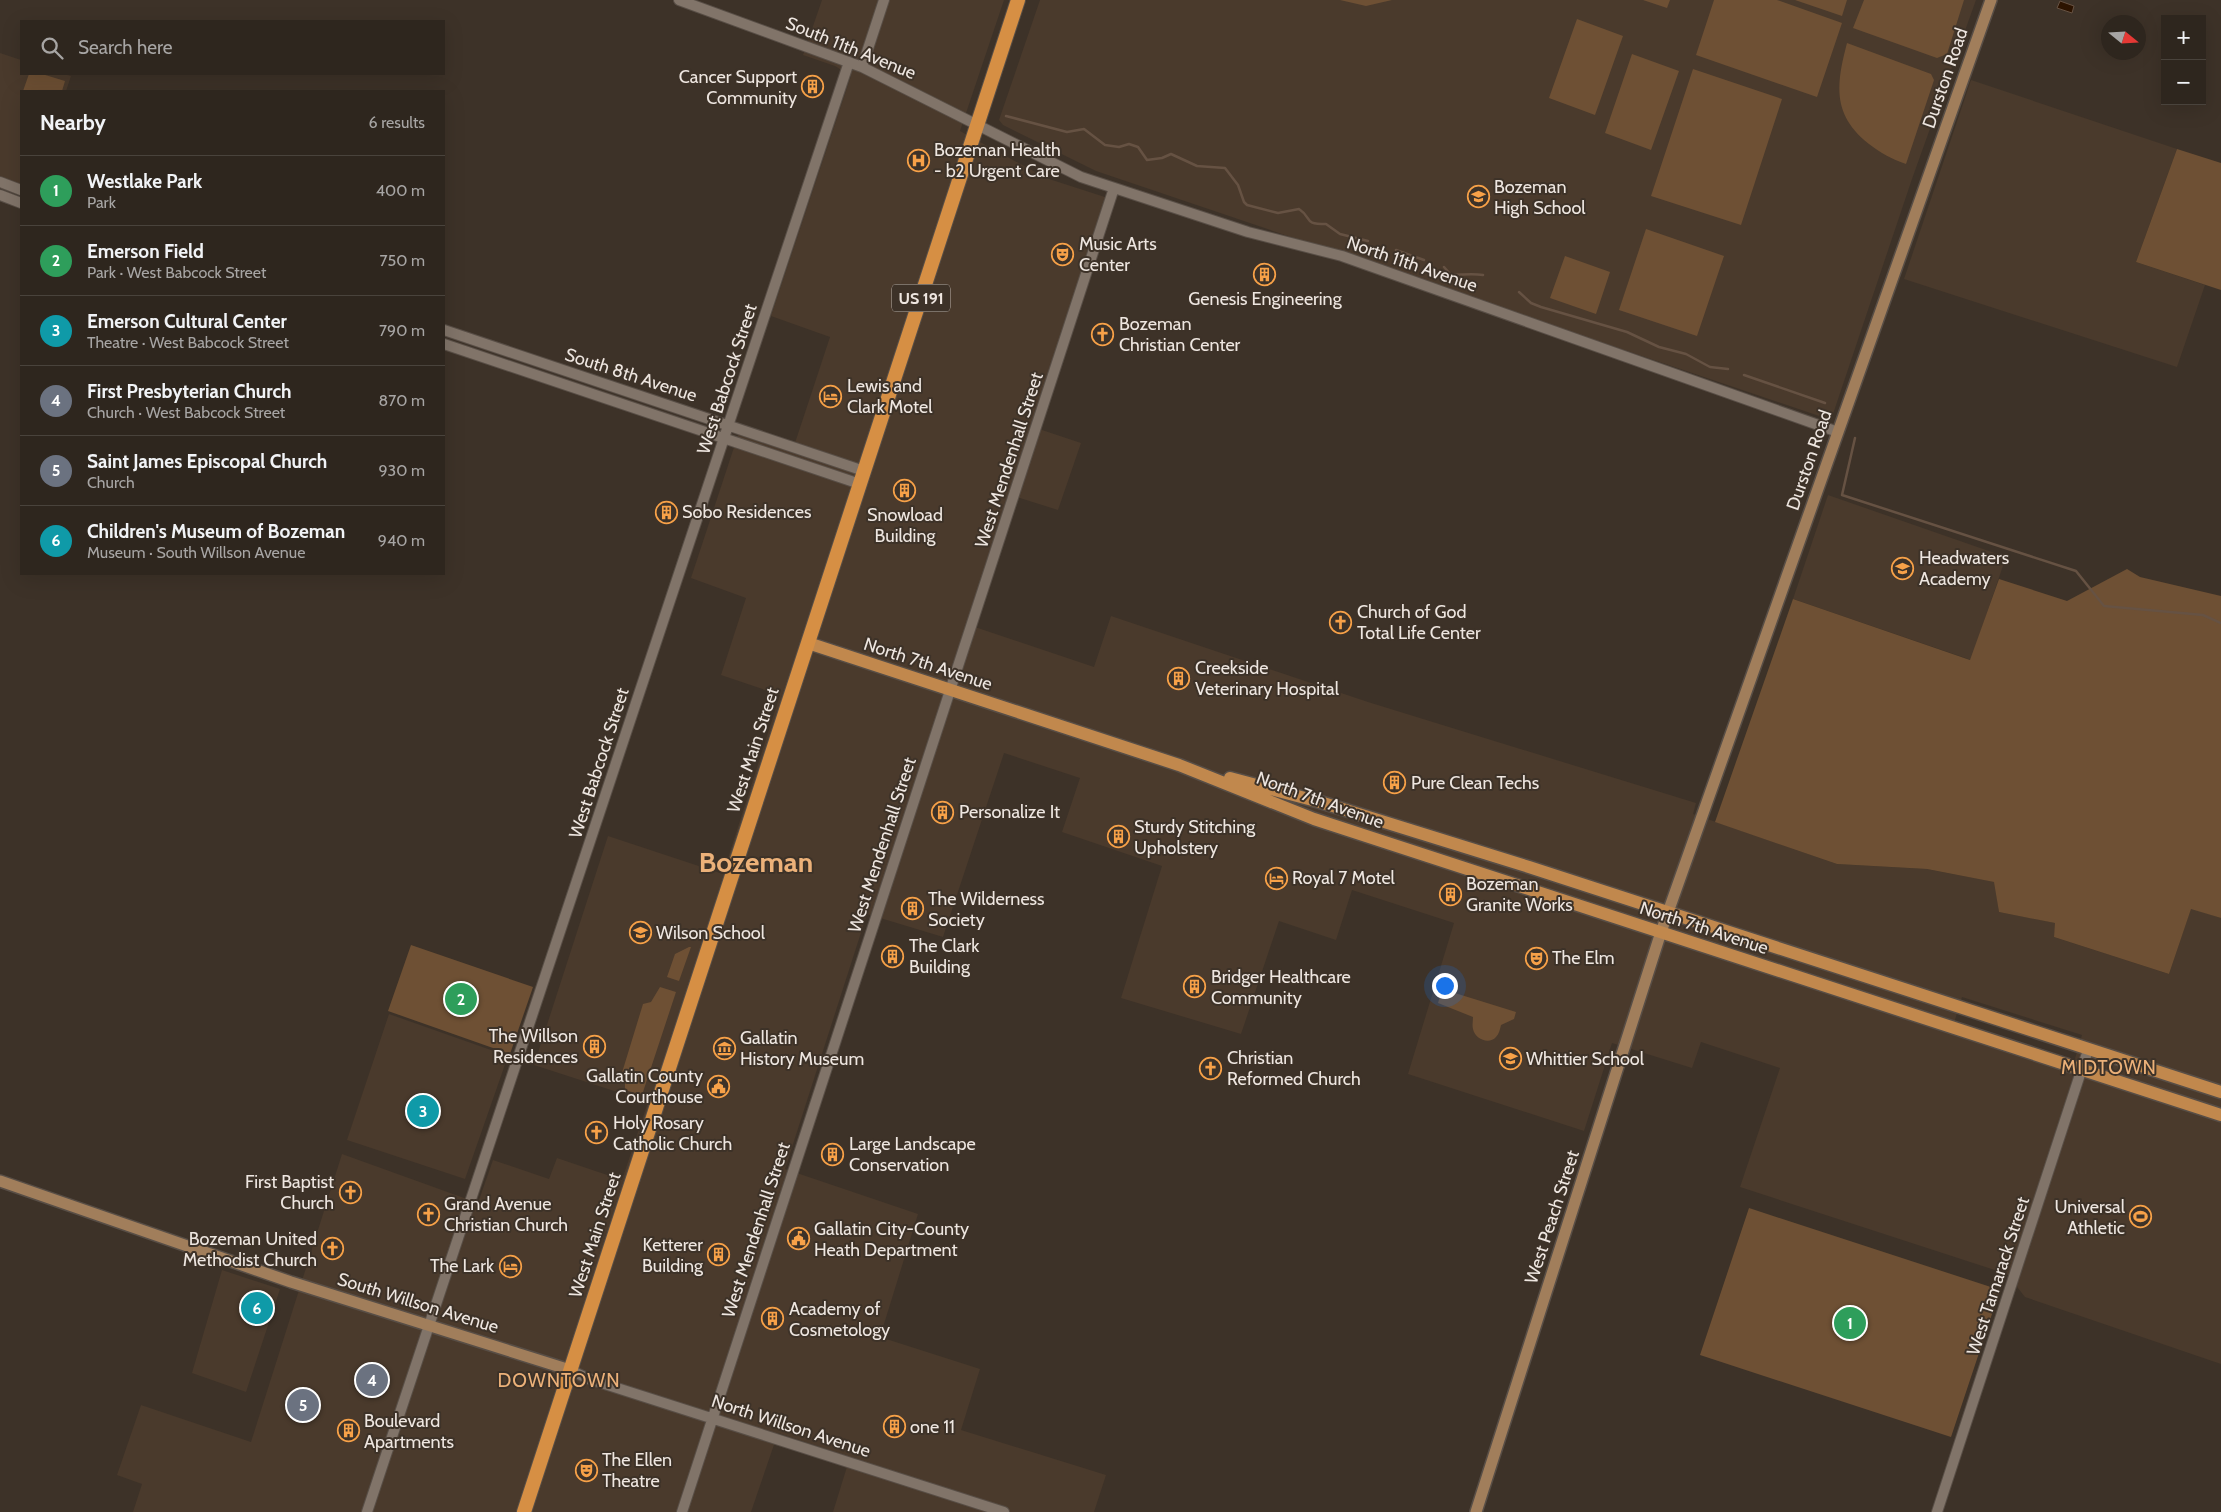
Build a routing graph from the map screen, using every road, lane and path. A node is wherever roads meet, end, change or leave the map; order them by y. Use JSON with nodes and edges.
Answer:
{"nodes":[{"id":1,"x":679,"y":0,"type":"edge"},
{"id":2,"x":884,"y":0,"type":"edge"},
{"id":3,"x":1018,"y":0,"type":"edge"},
{"id":4,"x":1991,"y":0,"type":"edge"},
{"id":5,"x":849,"y":62,"type":"junction"},
{"id":6,"x":862,"y":66,"type":"junction"},
{"id":7,"x":978,"y":124,"type":"junction"},
{"id":8,"x":0,"y":182,"type":"edge"},
{"id":9,"x":1114,"y":188,"type":"junction"},
{"id":10,"x":20,"y":190,"type":"edge"},
{"id":11,"x":0,"y":196,"type":"edge"},
{"id":12,"x":20,"y":203,"type":"edge"},
{"id":13,"x":445,"y":330,"type":"edge"},
{"id":14,"x":445,"y":344,"type":"edge"},
{"id":15,"x":729,"y":425,"type":"junction"},
{"id":16,"x":1838,"y":432,"type":"junction"},
{"id":17,"x":724,"y":439,"type":"junction"},
{"id":18,"x":862,"y":477,"type":"junction"},
{"id":19,"x":808,"y":644,"type":"junction"},
{"id":20,"x":950,"y":690,"type":"junction"},
{"id":21,"x":1179,"y":765,"type":"junction"},
{"id":22,"x":1668,"y":912,"type":"junction"},
{"id":23,"x":1661,"y":932,"type":"junction"},
{"id":24,"x":2088,"y":1050,"type":"junction"},
{"id":25,"x":2082,"y":1070,"type":"junction"},
{"id":26,"x":2221,"y":1092,"type":"edge"},
{"id":27,"x":2221,"y":1115,"type":"edge"},
{"id":28,"x":0,"y":1180,"type":"edge"},
{"id":29,"x":428,"y":1325,"type":"junction"},
{"id":30,"x":570,"y":1370,"type":"junction"},
{"id":31,"x":712,"y":1417,"type":"junction"},
{"id":32,"x":367,"y":1512,"type":"edge"},
{"id":33,"x":524,"y":1512,"type":"edge"},
{"id":34,"x":682,"y":1512,"type":"edge"},
{"id":35,"x":1004,"y":1512,"type":"edge"},
{"id":36,"x":1476,"y":1512,"type":"edge"},
{"id":37,"x":1937,"y":1512,"type":"edge"}],
"edges":[{"from":1,"to":5,"type":"street","name":"South 11th Avenue"},
{"from":2,"to":6,"type":"street"},
{"from":3,"to":7,"type":"highway","name":"West Main Street","number":"US 191"},
{"from":4,"to":16,"type":"main road","name":"Durston Road"},
{"from":5,"to":6,"type":"street","name":"South 11th Avenue"},
{"from":5,"to":15,"type":"street","name":"West Babcock Street"},
{"from":6,"to":7,"type":"street","name":"South 11th Avenue"},
{"from":7,"to":9,"type":"street","name":"North 11th Avenue"},
{"from":7,"to":18,"type":"highway","name":"West Main Street","number":"US 191"},
{"from":8,"to":10,"type":"street"},
{"from":9,"to":16,"type":"street","name":"North 11th Avenue"},
{"from":9,"to":20,"type":"street","name":"West Mendenhall Street"},
{"from":11,"to":12,"type":"street"},
{"from":13,"to":15,"type":"street","name":"South 8th Avenue"},
{"from":14,"to":17,"type":"street","name":"South 8th Avenue"},
{"from":15,"to":17,"type":"street","name":"West Babcock Street"},
{"from":15,"to":18,"type":"street","name":"South 8th Avenue"},
{"from":16,"to":22,"type":"main road","name":"Durston Road"},
{"from":17,"to":18,"type":"street","name":"South 8th Avenue"},
{"from":17,"to":29,"type":"street","name":"West Babcock Street"},
{"from":18,"to":19,"type":"highway","name":"West Main Street","number":"US 191"},
{"from":19,"to":20,"type":"main road","name":"North 7th Avenue"},
{"from":19,"to":30,"type":"highway","name":"West Main Street"},
{"from":20,"to":21,"type":"main road","name":"North 7th Avenue"},
{"from":20,"to":31,"type":"street","name":"West Mendenhall Street"},
{"from":21,"to":22,"type":"main road","name":"North 7th Avenue"},
{"from":21,"to":23,"type":"main road","name":"North 7th Avenue"},
{"from":22,"to":23,"type":"main road","name":"Durston Road"},
{"from":22,"to":24,"type":"main road","name":"North 7th Avenue"},
{"from":23,"to":25,"type":"main road","name":"North 7th Avenue"},
{"from":23,"to":36,"type":"main road","name":"West Peach Street"},
{"from":24,"to":25,"type":"street","name":"West Tamarack Street"},
{"from":24,"to":26,"type":"main road","name":"North 7th Avenue"},
{"from":25,"to":27,"type":"main road","name":"North 7th Avenue"},
{"from":25,"to":37,"type":"street","name":"West Tamarack Street"},
{"from":28,"to":29,"type":"main road","name":"South Willson Avenue"},
{"from":29,"to":30,"type":"main road","name":"South Willson Avenue"},
{"from":29,"to":32,"type":"street","name":"West Babcock Street"},
{"from":30,"to":31,"type":"street","name":"North Willson Avenue"},
{"from":30,"to":33,"type":"highway","name":"West Main Street"},
{"from":31,"to":34,"type":"street","name":"West Mendenhall Street"},
{"from":31,"to":35,"type":"street","name":"North Willson Avenue"}]}
